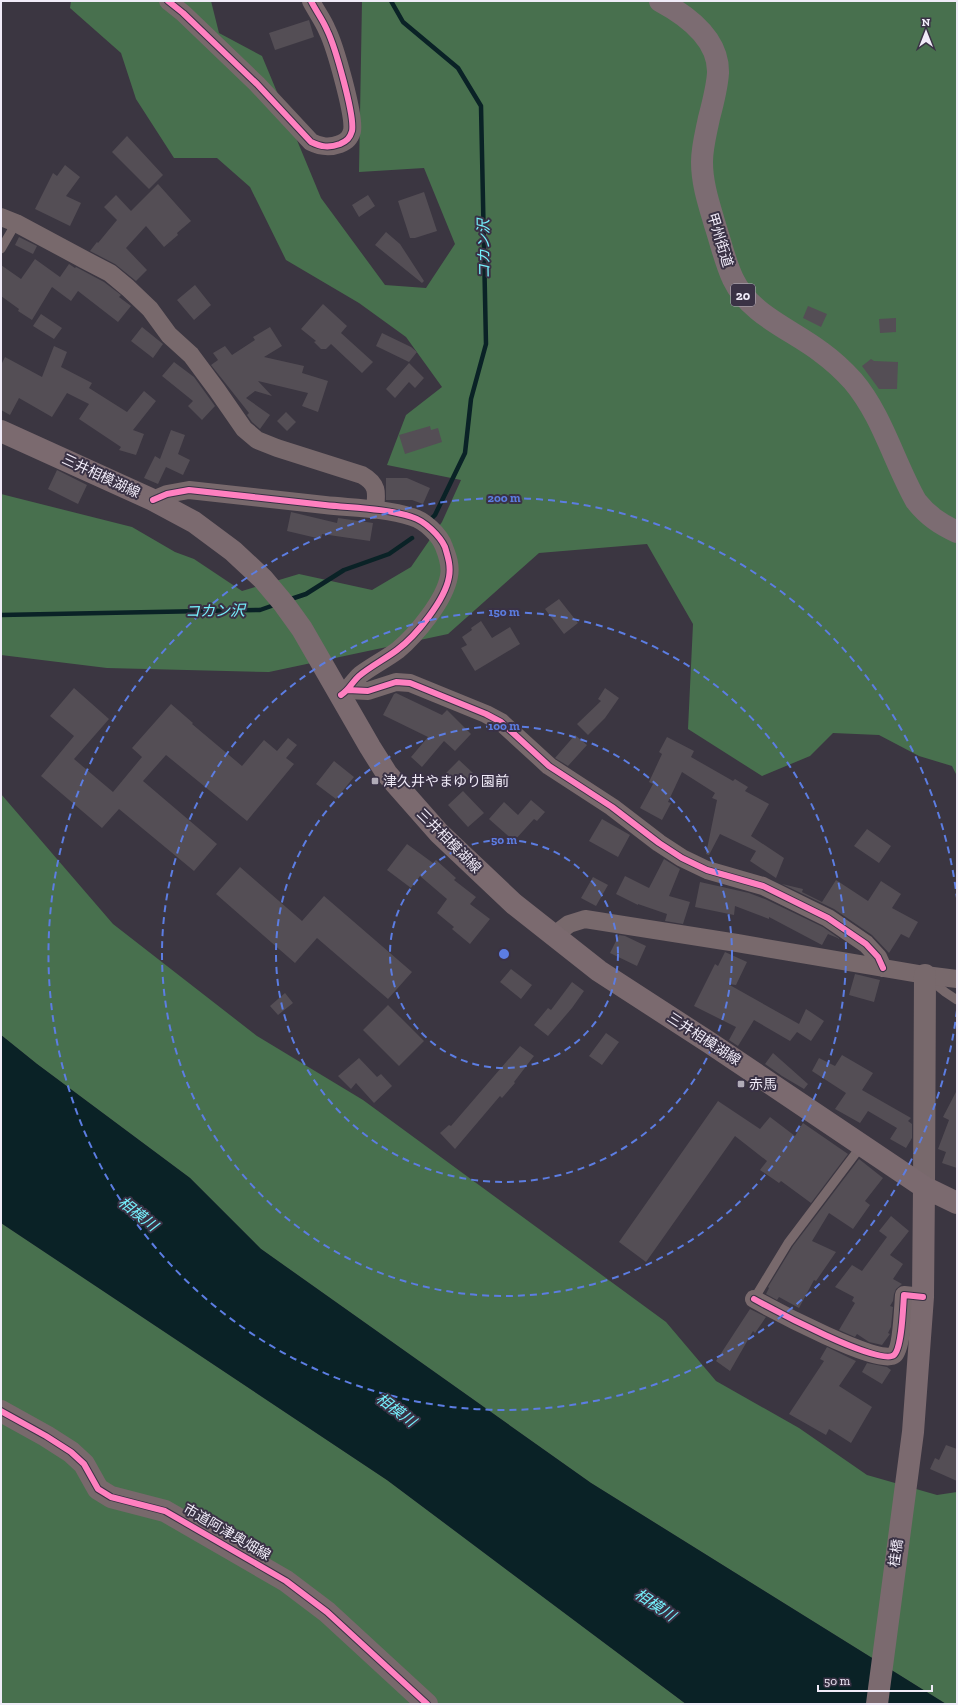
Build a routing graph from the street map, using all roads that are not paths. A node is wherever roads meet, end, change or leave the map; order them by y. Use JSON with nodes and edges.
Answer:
{"nodes":[{"id":1,"x":168,"y":1,"type":"edge"},
{"id":2,"x":311,"y":1,"type":"edge"},
{"id":3,"x":660,"y":1,"type":"edge"},
{"id":4,"x":9,"y":220,"type":"edge"},
{"id":5,"x":1,"y":249,"type":"edge"},
{"id":6,"x":1,"y":431,"type":"edge"},
{"id":7,"x":153,"y":500,"type":"junction"},
{"id":8,"x":375,"y":510,"type":"junction"},
{"id":9,"x":957,"y":532,"type":"edge"},
{"id":10,"x":344,"y":693,"type":"junction"},
{"id":11,"x":553,"y":936,"type":"junction"},
{"id":12,"x":883,"y":968,"type":"junction"},
{"id":13,"x":924,"y":975,"type":"junction"},
{"id":14,"x":957,"y":979,"type":"edge"},
{"id":15,"x":957,"y":1000,"type":"edge"},
{"id":16,"x":862,"y":1145,"type":"junction"},
{"id":17,"x":924,"y":1187,"type":"junction"},
{"id":18,"x":957,"y":1203,"type":"edge"},
{"id":19,"x":923,"y":1297,"type":"junction"},
{"id":20,"x":754,"y":1299,"type":"joint"},
{"id":21,"x":1,"y":1411,"type":"edge"},
{"id":22,"x":427,"y":1704,"type":"edge"},
{"id":23,"x":877,"y":1704,"type":"edge"}],
"edges":[{"from":1,"to":2,"type":"street"},
{"from":3,"to":9,"type":"highway","name":"甲州街道","number":"20"},
{"from":4,"to":5,"type":"lane"},
{"from":4,"to":8,"type":"street"},
{"from":6,"to":7,"type":"main road","name":"三井相模湖線"},
{"from":7,"to":8,"type":"street"},
{"from":7,"to":10,"type":"main road","name":"三井相模湖線"},
{"from":8,"to":10,"type":"street"},
{"from":10,"to":11,"type":"main road","name":"三井相模湖線"},
{"from":10,"to":12,"type":"street"},
{"from":11,"to":12,"type":"street"},
{"from":11,"to":16,"type":"main road","name":"三井相模湖線"},
{"from":12,"to":13,"type":"street"},
{"from":13,"to":14,"type":"street"},
{"from":13,"to":15,"type":"lane"},
{"from":13,"to":17,"type":"street"},
{"from":16,"to":17,"type":"main road","name":"三井相模湖線"},
{"from":16,"to":20,"type":"lane"},
{"from":17,"to":18,"type":"main road","name":"三井相模湖線"},
{"from":17,"to":19,"type":"main road","name":"桂橋"},
{"from":19,"to":20,"type":"street"},
{"from":19,"to":23,"type":"main road","name":"桂橋"},
{"from":21,"to":22,"type":"street","name":"市道阿津奥畑線"}]}
